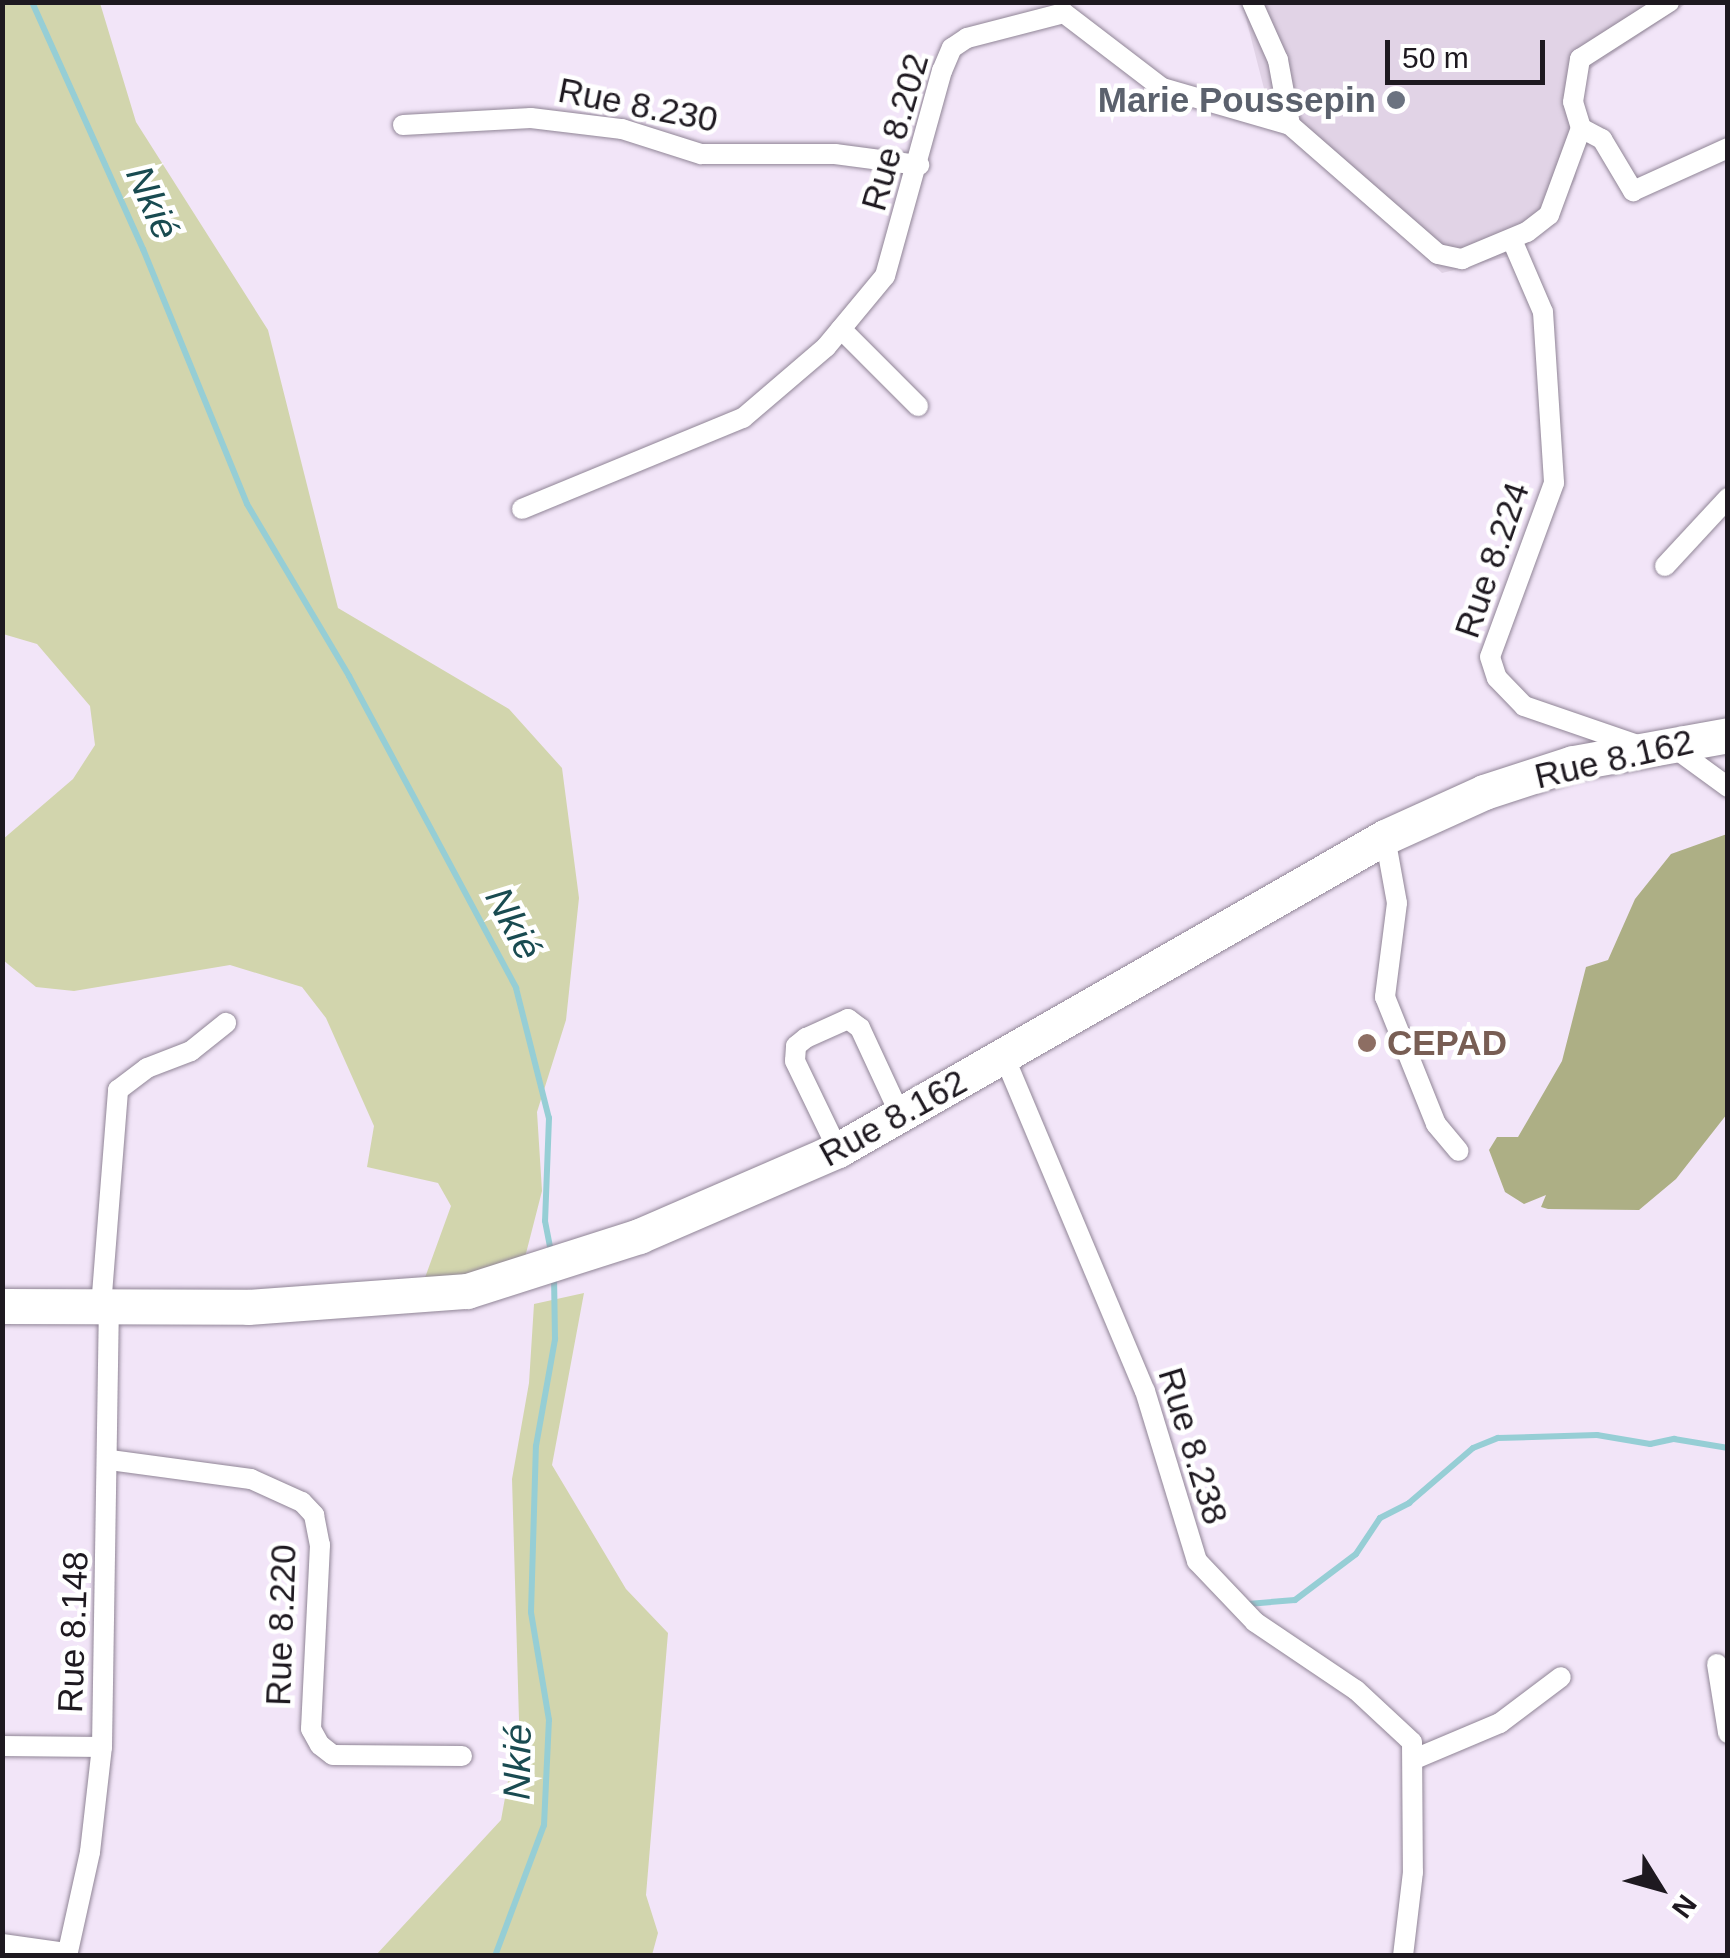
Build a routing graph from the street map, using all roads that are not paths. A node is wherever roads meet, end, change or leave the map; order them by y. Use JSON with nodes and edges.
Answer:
{"nodes":[{"id":1,"x":1252,"y":2,"type":"edge"},
{"id":2,"x":1669,"y":2,"type":"edge"},
{"id":3,"x":1059,"y":8,"type":"edge"},
{"id":4,"x":403,"y":125,"type":"dead end"},
{"id":5,"x":1290,"y":125,"type":"junction"},
{"id":6,"x":1581,"y":128,"type":"junction"},
{"id":7,"x":1728,"y":148,"type":"edge"},
{"id":8,"x":920,"y":165,"type":"junction"},
{"id":9,"x":1512,"y":240,"type":"junction"},
{"id":10,"x":841,"y":329,"type":"junction"},
{"id":11,"x":918,"y":406,"type":"dead end"},
{"id":12,"x":1728,"y":498,"type":"edge"},
{"id":13,"x":522,"y":509,"type":"dead end"},
{"id":14,"x":1665,"y":566,"type":"dead end"},
{"id":15,"x":1728,"y":734,"type":"edge"},
{"id":16,"x":1658,"y":745,"type":"junction"},
{"id":17,"x":1728,"y":787,"type":"edge"},
{"id":18,"x":1385,"y":837,"type":"junction"},
{"id":19,"x":226,"y":1023,"type":"dead end"},
{"id":20,"x":1004,"y":1056,"type":"junction"},
{"id":21,"x":900,"y":1114,"type":"junction"},
{"id":22,"x":838,"y":1150,"type":"junction"},
{"id":23,"x":1459,"y":1150,"type":"dead end"},
{"id":24,"x":2,"y":1306,"type":"edge"},
{"id":25,"x":105,"y":1307,"type":"junction"},
{"id":26,"x":110,"y":1460,"type":"junction"},
{"id":27,"x":1717,"y":1664,"type":"dead end"},
{"id":28,"x":1561,"y":1677,"type":"dead end"},
{"id":29,"x":1728,"y":1733,"type":"edge"},
{"id":30,"x":2,"y":1746,"type":"edge"},
{"id":31,"x":102,"y":1748,"type":"junction"},
{"id":32,"x":462,"y":1756,"type":"dead end"},
{"id":33,"x":1417,"y":1758,"type":"junction"},
{"id":34,"x":2,"y":1944,"type":"edge"},
{"id":35,"x":67,"y":1954,"type":"edge"},
{"id":36,"x":1403,"y":1956,"type":"edge"}],
"edges":[{"from":1,"to":5,"type":"street"},
{"from":2,"to":6,"type":"street","name":"Rue 8.202"},
{"from":3,"to":5,"type":"street","name":"Rue 8.202"},
{"from":3,"to":8,"type":"street","name":"Rue 8.202"},
{"from":4,"to":8,"type":"street","name":"Rue 8.230"},
{"from":5,"to":9,"type":"street","name":"Rue 8.202"},
{"from":6,"to":7,"type":"street"},
{"from":6,"to":9,"type":"street","name":"Rue 8.202"},
{"from":8,"to":10,"type":"street","name":"Rue 8.202"},
{"from":9,"to":16,"type":"street","name":"Rue 8.224"},
{"from":10,"to":11,"type":"street"},
{"from":10,"to":13,"type":"street","name":"Rue 8.202"},
{"from":12,"to":14,"type":"street"},
{"from":15,"to":16,"type":"highway","name":"Rue 8.162"},
{"from":16,"to":17,"type":"street"},
{"from":16,"to":18,"type":"highway","name":"Rue 8.162"},
{"from":18,"to":20,"type":"highway","name":"Rue 8.162"},
{"from":18,"to":23,"type":"street"},
{"from":19,"to":25,"type":"street","name":"Rue 8.148"},
{"from":20,"to":21,"type":"highway","name":"Rue 8.162"},
{"from":20,"to":33,"type":"street","name":"Rue 8.238"},
{"from":21,"to":22,"type":"highway","name":"Rue 8.162"},
{"from":21,"to":22,"type":"street"},
{"from":22,"to":25,"type":"highway","name":"Rue 8.162"},
{"from":24,"to":25,"type":"highway","name":"Rue 8.162"},
{"from":25,"to":26,"type":"street","name":"Rue 8.148"},
{"from":26,"to":31,"type":"street","name":"Rue 8.148"},
{"from":26,"to":32,"type":"street","name":"Rue 8.220"},
{"from":27,"to":29,"type":"street"},
{"from":28,"to":33,"type":"street"},
{"from":30,"to":31,"type":"street"},
{"from":31,"to":35,"type":"street","name":"Rue 8.148"},
{"from":33,"to":36,"type":"street"},
{"from":34,"to":35,"type":"street"}]}
